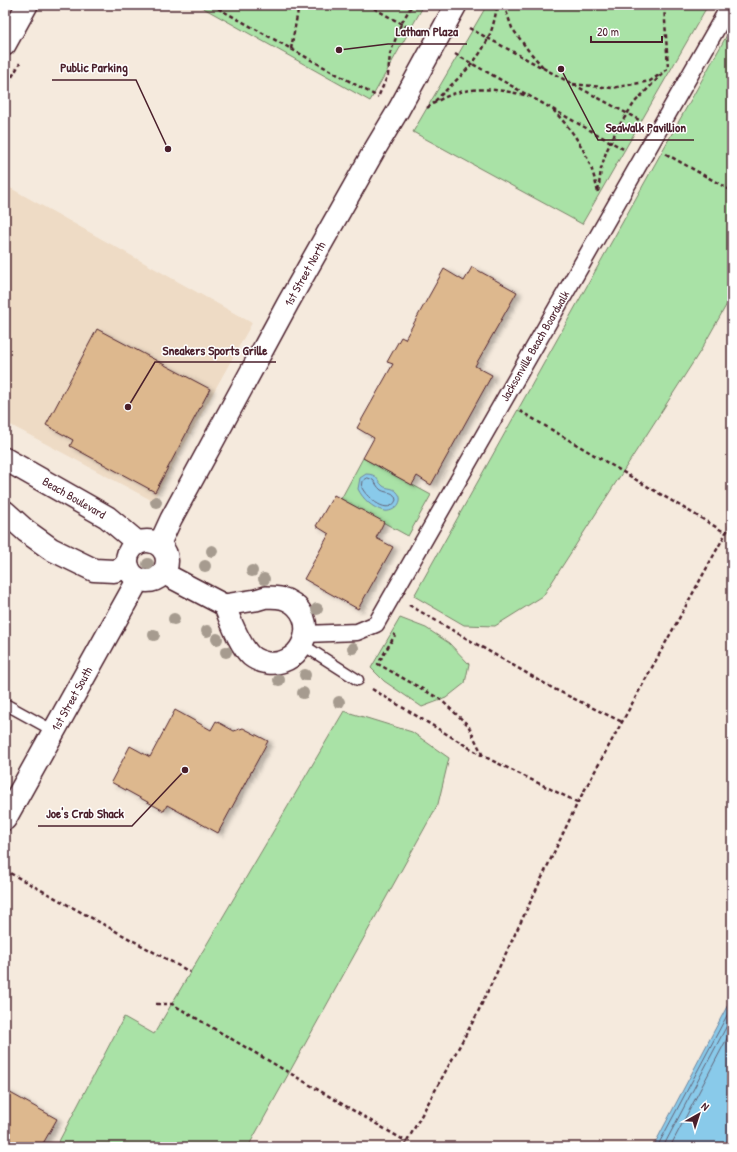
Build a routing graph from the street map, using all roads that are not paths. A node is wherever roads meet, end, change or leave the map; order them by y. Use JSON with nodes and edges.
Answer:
{"nodes":[{"id":1,"x":27,"y":5,"type":"edge"},
{"id":2,"x":456,"y":5,"type":"edge"},
{"id":3,"x":730,"y":5,"type":"edge"},
{"id":4,"x":5,"y":45,"type":"edge"},
{"id":5,"x":5,"y":459,"type":"edge"},
{"id":6,"x":5,"y":512,"type":"edge"},
{"id":7,"x":148,"y":544,"type":"junction"},
{"id":8,"x":163,"y":573,"type":"junction"},
{"id":9,"x":133,"y":574,"type":"junction"},
{"id":10,"x":224,"y":605,"type":"junction"},
{"id":11,"x":304,"y":639,"type":"junction"},
{"id":12,"x":358,"y":680,"type":"road end"},
{"id":13,"x":5,"y":704,"type":"edge"},
{"id":14,"x":54,"y":731,"type":"junction"},
{"id":15,"x":5,"y":819,"type":"edge"}],
"edges":[{"from":1,"to":4,"type":"street"},
{"from":2,"to":7,"type":"street","name":"1st Street North"},
{"from":3,"to":11,"type":"street","name":"Jacksonville Beach Boardwalk"},
{"from":5,"to":7,"type":"street","name":"Beach Boulevard"},
{"from":6,"to":9,"type":"street"},
{"from":7,"to":8,"type":"street"},
{"from":7,"to":9,"type":"street"},
{"from":8,"to":9,"type":"street"},
{"from":8,"to":10,"type":"street"},
{"from":9,"to":14,"type":"street","name":"1st Street South"},
{"from":10,"to":11,"type":"street"},
{"from":10,"to":11,"type":"street"},
{"from":11,"to":12,"type":"lane"},
{"from":13,"to":14,"type":"lane"},
{"from":14,"to":15,"type":"street","name":"1st Street South"}]}
